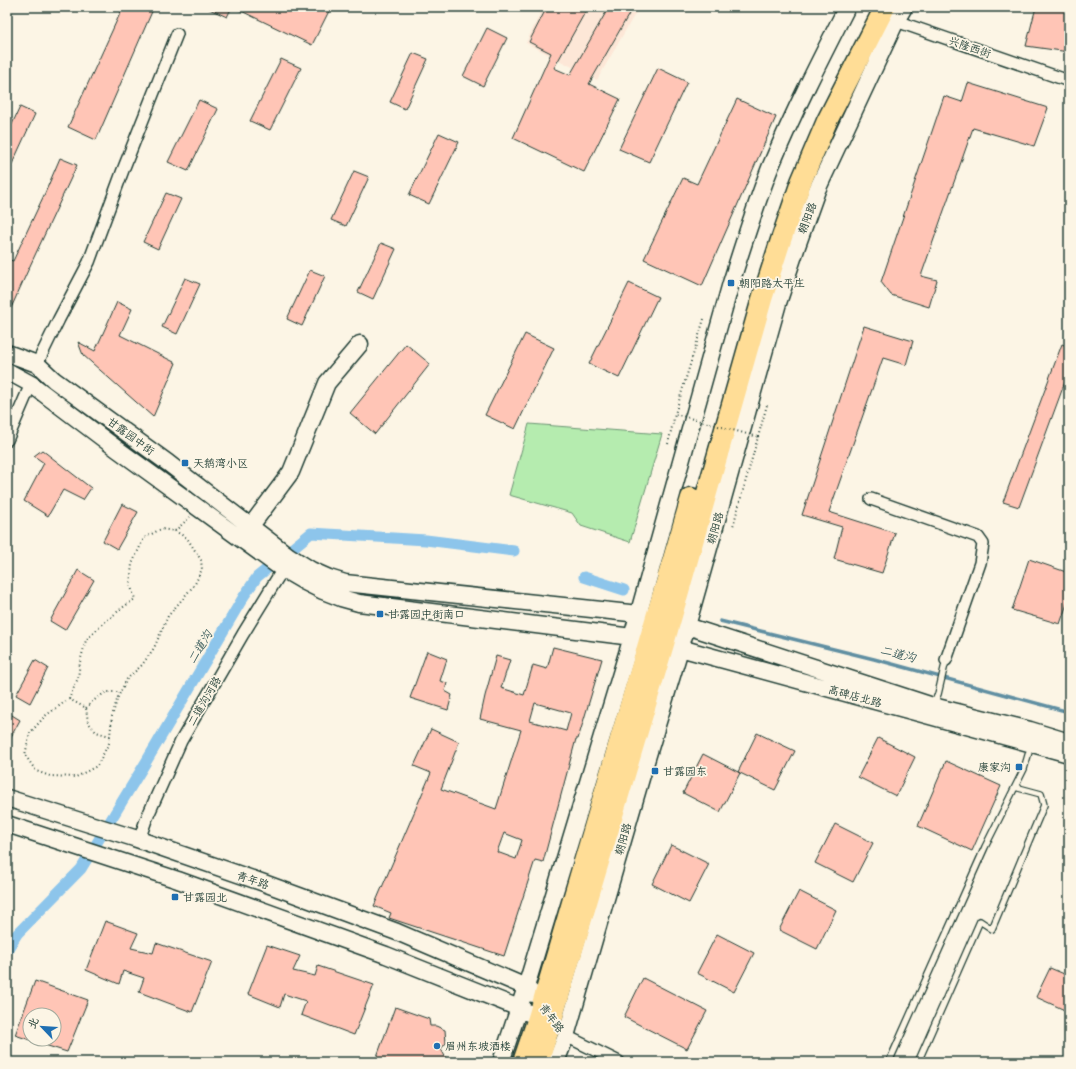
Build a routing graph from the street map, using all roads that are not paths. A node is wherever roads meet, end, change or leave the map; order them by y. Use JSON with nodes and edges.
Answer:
{"nodes":[{"id":1,"x":847,"y":7,"type":"edge"},
{"id":2,"x":904,"y":7,"type":"edge"},
{"id":3,"x":881,"y":11,"type":"edge"},
{"id":4,"x":176,"y":34,"type":"dead end"},
{"id":5,"x":1069,"y":81,"type":"edge"},
{"id":6,"x":360,"y":344,"type":"dead end"},
{"id":7,"x":7,"y":353,"type":"edge"},
{"id":8,"x":36,"y":364,"type":"junction"},
{"id":9,"x":7,"y":371,"type":"edge"},
{"id":10,"x":31,"y":384,"type":"junction"},
{"id":11,"x":7,"y":440,"type":"edge"},
{"id":12,"x":871,"y":499,"type":"dead end"},
{"id":13,"x":245,"y":533,"type":"junction"},
{"id":14,"x":285,"y":565,"type":"junction"},
{"id":15,"x":663,"y":620,"type":"junction"},
{"id":16,"x":656,"y":642,"type":"junction"},
{"id":17,"x":946,"y":660,"type":"joint"},
{"id":18,"x":935,"y":700,"type":"junction"},
{"id":19,"x":1031,"y":737,"type":"junction"},
{"id":20,"x":1069,"y":742,"type":"edge"},
{"id":21,"x":1069,"y":754,"type":"edge"},
{"id":22,"x":1015,"y":787,"type":"junction"},
{"id":23,"x":7,"y":798,"type":"edge"},
{"id":24,"x":7,"y":824,"type":"edge"},
{"id":25,"x":136,"y":839,"type":"junction"},
{"id":26,"x":526,"y":987,"type":"junction"},
{"id":27,"x":519,"y":1008,"type":"junction"},
{"id":28,"x":550,"y":1020,"type":"junction"},
{"id":29,"x":501,"y":1062,"type":"edge"},
{"id":30,"x":523,"y":1062,"type":"edge"},
{"id":31,"x":538,"y":1062,"type":"edge"},
{"id":32,"x":556,"y":1062,"type":"edge"},
{"id":33,"x":619,"y":1062,"type":"edge"},
{"id":34,"x":890,"y":1062,"type":"edge"},
{"id":35,"x":918,"y":1062,"type":"edge"}],
"edges":[{"from":1,"to":15,"type":"street","name":"朝阳路"},
{"from":2,"to":3,"type":"street","name":"朝阳路"},
{"from":3,"to":5,"type":"street","name":"兴隆西街"},
{"from":3,"to":15,"type":"street","name":"朝阳路"},
{"from":3,"to":15,"type":"highway","name":"朝阳路"},
{"from":4,"to":8,"type":"street"},
{"from":6,"to":13,"type":"street"},
{"from":7,"to":8,"type":"street","name":"甘露园中街"},
{"from":8,"to":13,"type":"street","name":"甘露园中街"},
{"from":9,"to":10,"type":"street","name":"甘露园中街"},
{"from":10,"to":11,"type":"street"},
{"from":10,"to":13,"type":"street","name":"甘露园中街"},
{"from":12,"to":17,"type":"street"},
{"from":13,"to":14,"type":"street"},
{"from":14,"to":15,"type":"street","name":"高碑店北路"},
{"from":14,"to":16,"type":"street","name":"高碑店北路"},
{"from":14,"to":25,"type":"street","name":"二道沟河路"},
{"from":15,"to":16,"type":"highway","name":"朝阳路"},
{"from":15,"to":16,"type":"street","name":"朝阳路"},
{"from":15,"to":18,"type":"street","name":"高碑店北路"},
{"from":16,"to":19,"type":"street","name":"高碑店北路"},
{"from":16,"to":26,"type":"street","name":"朝阳路"},
{"from":16,"to":28,"type":"highway","name":"朝阳路"},
{"from":16,"to":28,"type":"street","name":"朝阳路"},
{"from":17,"to":18,"type":"lane"},
{"from":18,"to":19,"type":"street","name":"高碑店北路"},
{"from":19,"to":20,"type":"street"},
{"from":19,"to":21,"type":"street"},
{"from":19,"to":22,"type":"lane"},
{"from":22,"to":34,"type":"lane"},
{"from":22,"to":35,"type":"lane"},
{"from":23,"to":25,"type":"street","name":"青年路"},
{"from":24,"to":27,"type":"street","name":"青年路"},
{"from":25,"to":26,"type":"street","name":"青年路"},
{"from":26,"to":27,"type":"street","name":"朝阳路"},
{"from":26,"to":28,"type":"street","name":"青年路"},
{"from":27,"to":28,"type":"street","name":"青年路"},
{"from":27,"to":29,"type":"street","name":"朝阳路"},
{"from":28,"to":30,"type":"highway","name":"朝阳路"},
{"from":28,"to":31,"type":"highway","name":"朝阳路"},
{"from":28,"to":32,"type":"street","name":"朝阳路"},
{"from":28,"to":33,"type":"street"}]}
